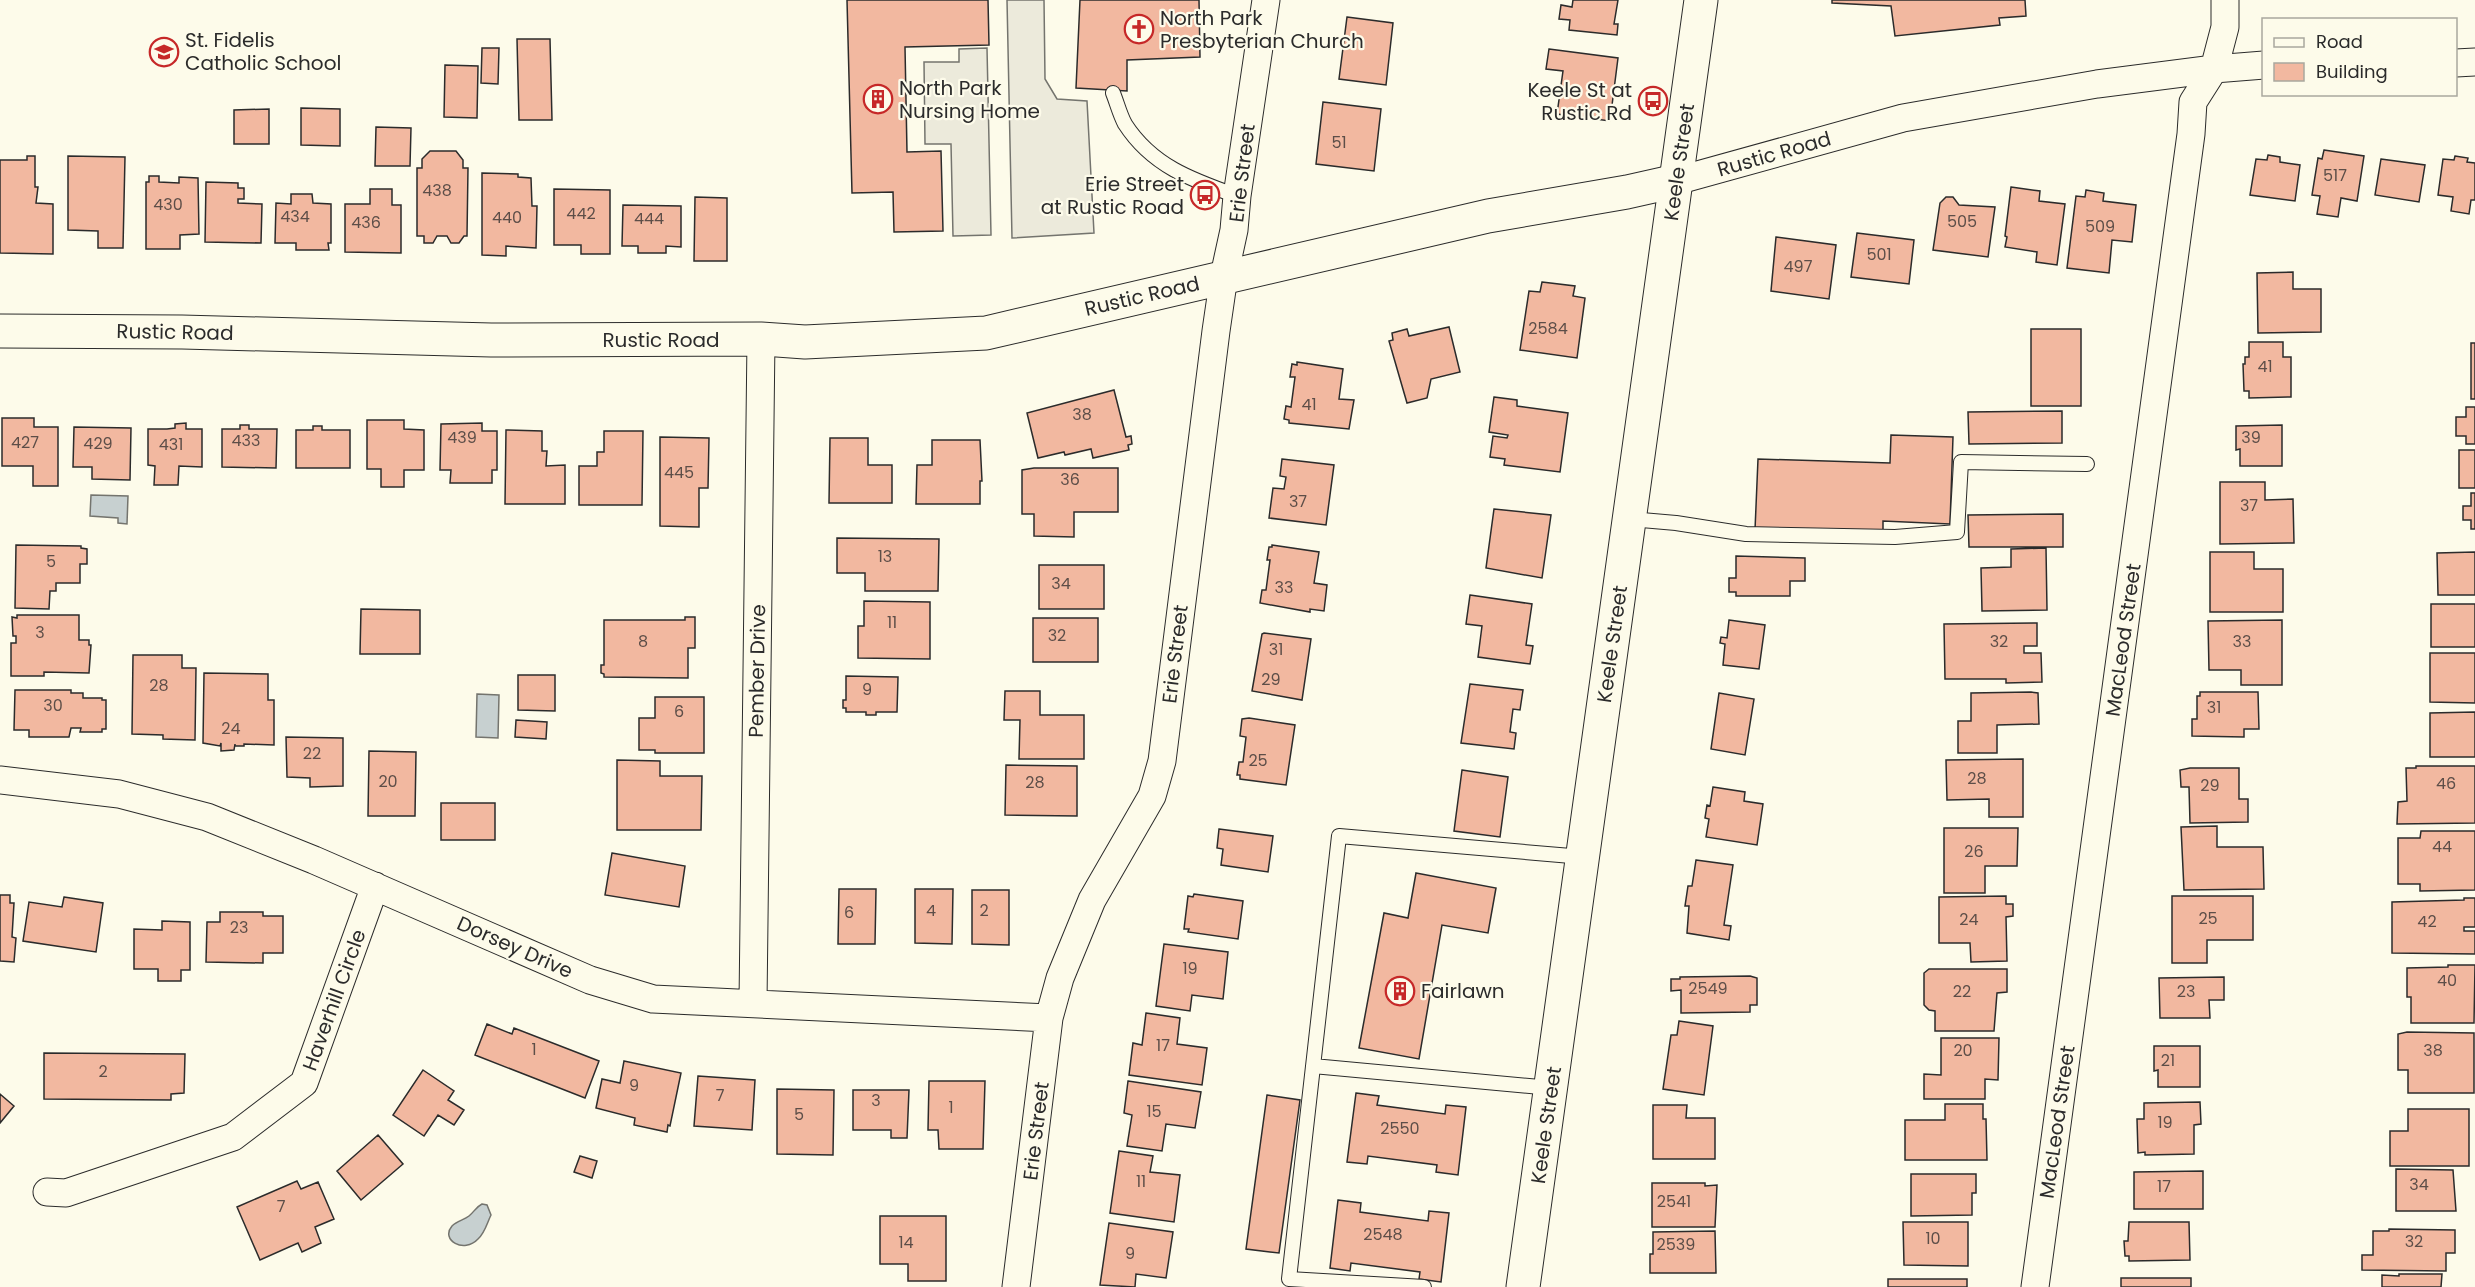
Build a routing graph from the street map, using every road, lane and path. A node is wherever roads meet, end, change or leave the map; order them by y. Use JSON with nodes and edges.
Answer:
{"nodes":[{"id":1,"x":1266,"y":0,"type":"edge"},
{"id":2,"x":1701,"y":0,"type":"edge"},
{"id":3,"x":2225,"y":0,"type":"edge"},
{"id":4,"x":2475,"y":62,"type":"edge"},
{"id":5,"x":2457,"y":63,"type":"edge"},
{"id":6,"x":2262,"y":65,"type":"edge"},
{"id":7,"x":2214,"y":69,"type":"junction"},
{"id":8,"x":1113,"y":93,"type":"dead end"},
{"id":9,"x":1676,"y":181,"type":"junction"},
{"id":10,"x":1237,"y":196,"type":"junction"},
{"id":11,"x":1224,"y":276,"type":"junction"},
{"id":12,"x":0,"y":331,"type":"edge"},
{"id":13,"x":761,"y":339,"type":"junction"},
{"id":14,"x":2087,"y":464,"type":"dead end"},
{"id":15,"x":1630,"y":519,"type":"junction"},
{"id":16,"x":0,"y":780,"type":"edge"},
{"id":17,"x":1583,"y":857,"type":"junction"},
{"id":18,"x":375,"y":886,"type":"junction"},
{"id":19,"x":753,"y":1003,"type":"junction"},
{"id":20,"x":1049,"y":1018,"type":"junction"},
{"id":21,"x":1312,"y":1066,"type":"junction"},
{"id":22,"x":1551,"y":1088,"type":"junction"},
{"id":23,"x":47,"y":1192,"type":"dead end"},
{"id":24,"x":1016,"y":1287,"type":"edge"},
{"id":25,"x":1424,"y":1287,"type":"edge"},
{"id":26,"x":1523,"y":1287,"type":"edge"},
{"id":27,"x":2035,"y":1287,"type":"edge"}],
"edges":[{"from":1,"to":10,"type":"street","name":"Erie Street"},
{"from":2,"to":9,"type":"street","name":"Keele Street"},
{"from":3,"to":7,"type":"street","name":"MacLeod Street"},
{"from":4,"to":5,"type":"street"},
{"from":6,"to":7,"type":"street","name":"Rustic Road"},
{"from":7,"to":9,"type":"street","name":"Rustic Road"},
{"from":7,"to":27,"type":"street","name":"MacLeod Street"},
{"from":8,"to":10,"type":"lane"},
{"from":9,"to":11,"type":"street","name":"Rustic Road"},
{"from":9,"to":15,"type":"street","name":"Keele Street"},
{"from":10,"to":11,"type":"street","name":"Erie Street"},
{"from":11,"to":13,"type":"street","name":"Rustic Road"},
{"from":11,"to":20,"type":"street","name":"Erie Street"},
{"from":12,"to":13,"type":"street","name":"Rustic Road"},
{"from":13,"to":19,"type":"street","name":"Pember Drive"},
{"from":14,"to":15,"type":"lane"},
{"from":15,"to":17,"type":"street","name":"Keele Street"},
{"from":16,"to":18,"type":"street","name":"Dorsey Drive"},
{"from":17,"to":21,"type":"lane"},
{"from":17,"to":22,"type":"street","name":"Keele Street"},
{"from":18,"to":19,"type":"street","name":"Dorsey Drive"},
{"from":18,"to":23,"type":"street","name":"Haverhill Circle"},
{"from":19,"to":20,"type":"street","name":"Dorsey Drive"},
{"from":20,"to":24,"type":"street","name":"Erie Street"},
{"from":21,"to":22,"type":"lane"},
{"from":21,"to":25,"type":"lane"},
{"from":22,"to":26,"type":"street","name":"Keele Street"}]}
